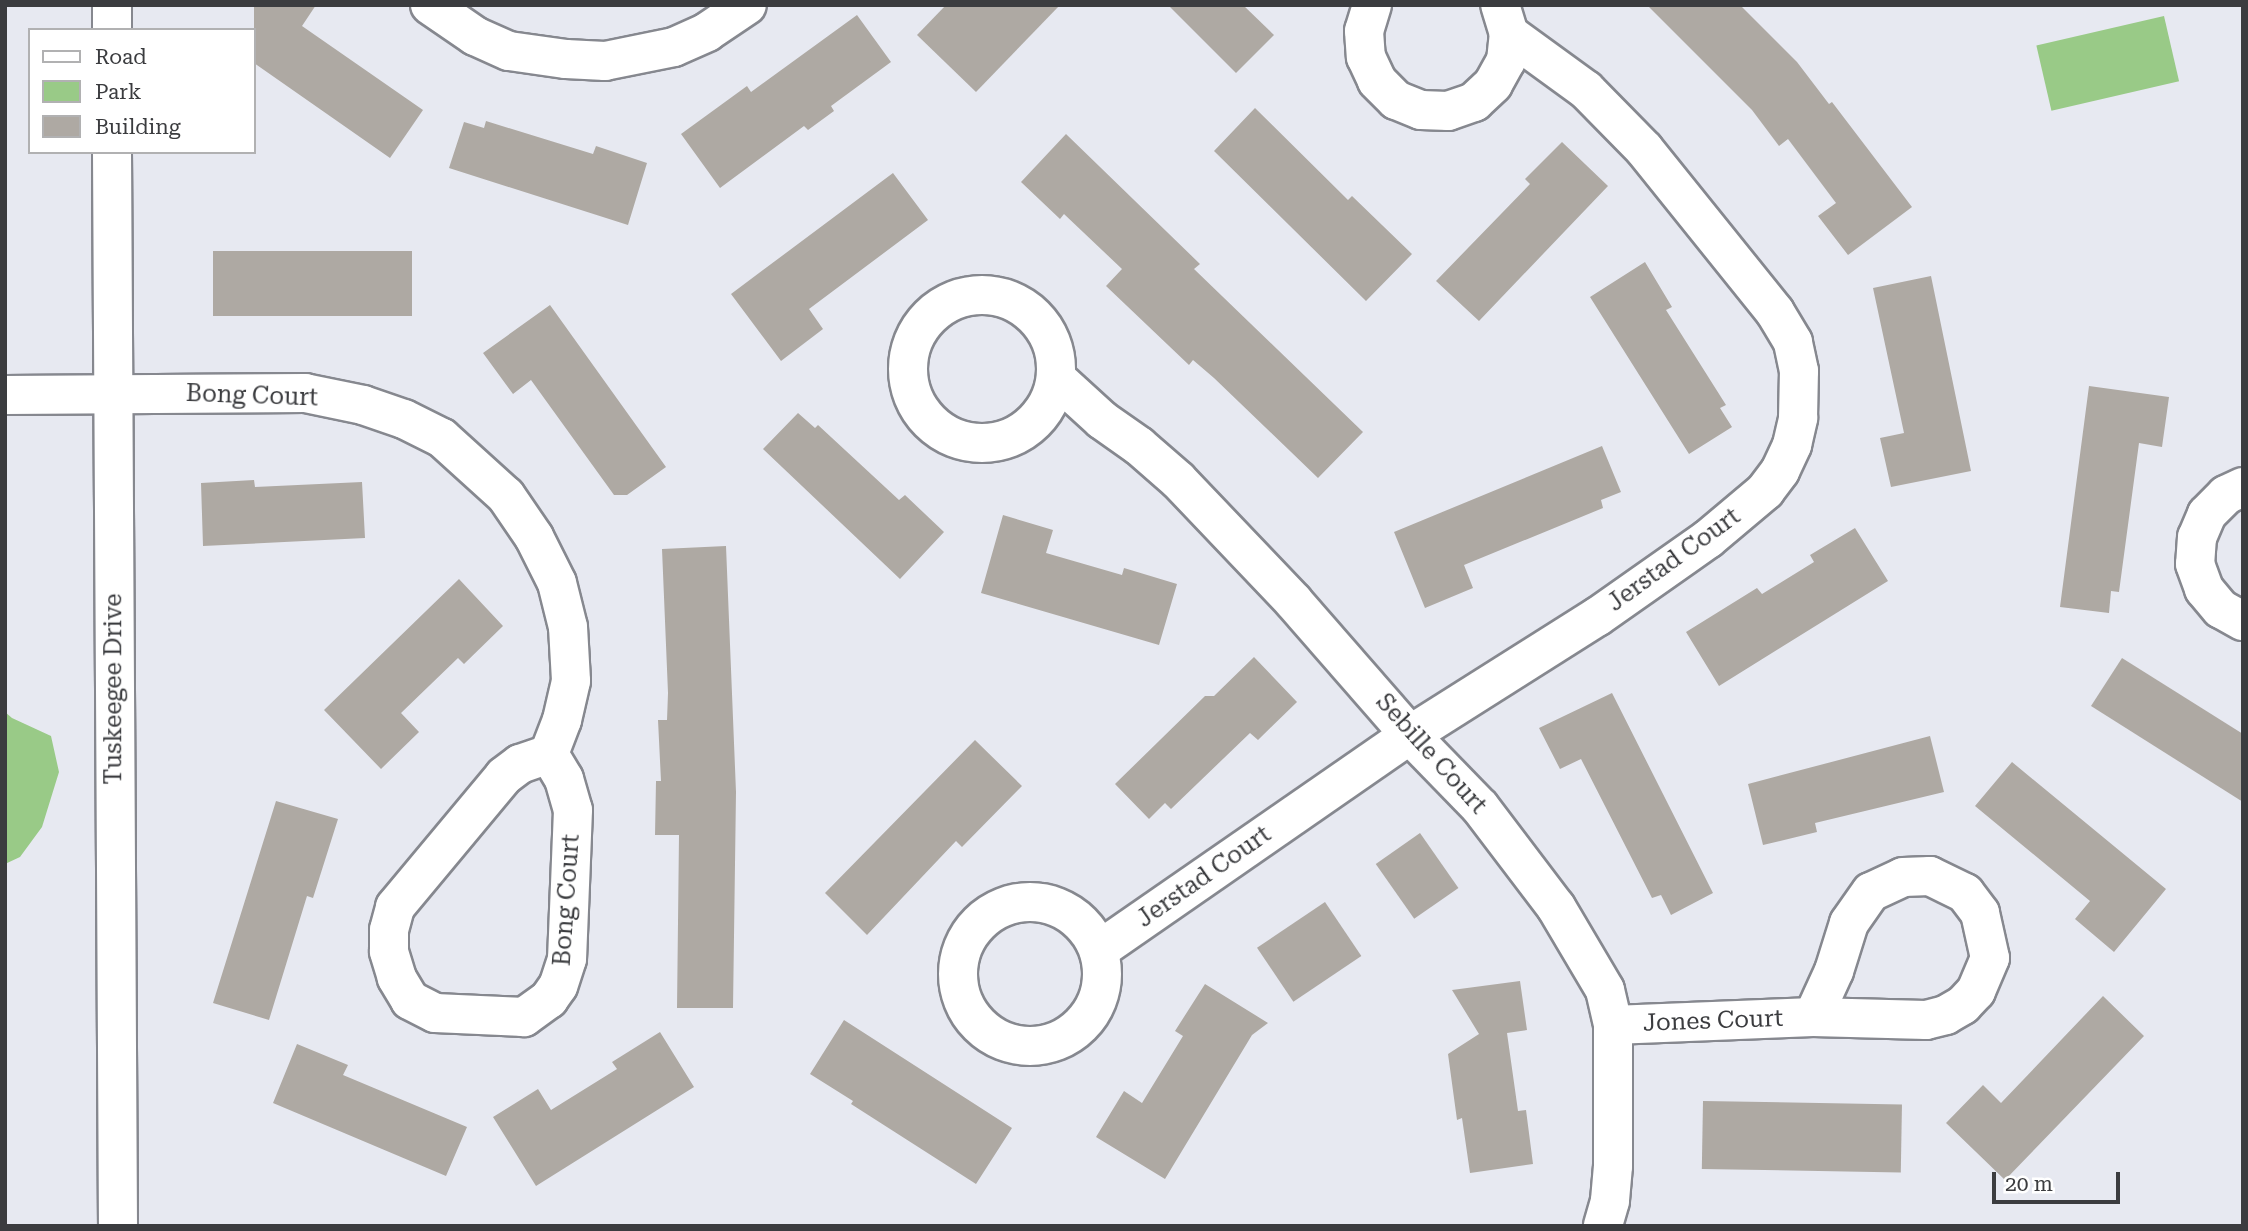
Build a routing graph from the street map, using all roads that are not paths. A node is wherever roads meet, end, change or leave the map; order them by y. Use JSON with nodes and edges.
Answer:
{"nodes":[{"id":1,"x":112,"y":5,"type":"edge"},
{"id":2,"x":430,"y":5,"type":"edge"},
{"id":3,"x":747,"y":5,"type":"edge"},
{"id":4,"x":1372,"y":5,"type":"edge"},
{"id":5,"x":1505,"y":20,"type":"edge"},
{"id":6,"x":112,"y":28,"type":"edge"},
{"id":7,"x":112,"y":154,"type":"edge"},
{"id":8,"x":1056,"y":379,"type":"dead end"},
{"id":9,"x":111,"y":393,"type":"junction"},
{"id":10,"x":5,"y":395,"type":"edge"},
{"id":11,"x":2243,"y":487,"type":"edge"},
{"id":12,"x":2243,"y":621,"type":"edge"},
{"id":13,"x":1410,"y":735,"type":"junction"},
{"id":14,"x":549,"y":754,"type":"junction"},
{"id":15,"x":1099,"y":950,"type":"dead end"},
{"id":16,"x":1813,"y":1017,"type":"junction"},
{"id":17,"x":1613,"y":1025,"type":"junction"},
{"id":18,"x":117,"y":1226,"type":"edge"},
{"id":19,"x":1603,"y":1226,"type":"edge"}],
"edges":[{"from":1,"to":6,"type":"street"},
{"from":2,"to":3,"type":"street"},
{"from":4,"to":5,"type":"street","name":"Jerstad Court"},
{"from":5,"to":13,"type":"street","name":"Jerstad Court"},
{"from":7,"to":9,"type":"street","name":"Tuskeegee Drive"},
{"from":8,"to":13,"type":"street","name":"Sebille Court"},
{"from":9,"to":10,"type":"street","name":"Bong Court"},
{"from":9,"to":14,"type":"street","name":"Bong Court"},
{"from":9,"to":18,"type":"street","name":"Tuskeegee Drive"},
{"from":11,"to":12,"type":"street"},
{"from":13,"to":15,"type":"street","name":"Jerstad Court"},
{"from":13,"to":17,"type":"street","name":"Sebille Court"},
{"from":14,"to":14,"type":"street","name":"Bong Court"},
{"from":16,"to":16,"type":"street","name":"Jones Court"},
{"from":16,"to":17,"type":"street","name":"Jones Court"},
{"from":17,"to":19,"type":"street","name":"Sebille Court"}]}
